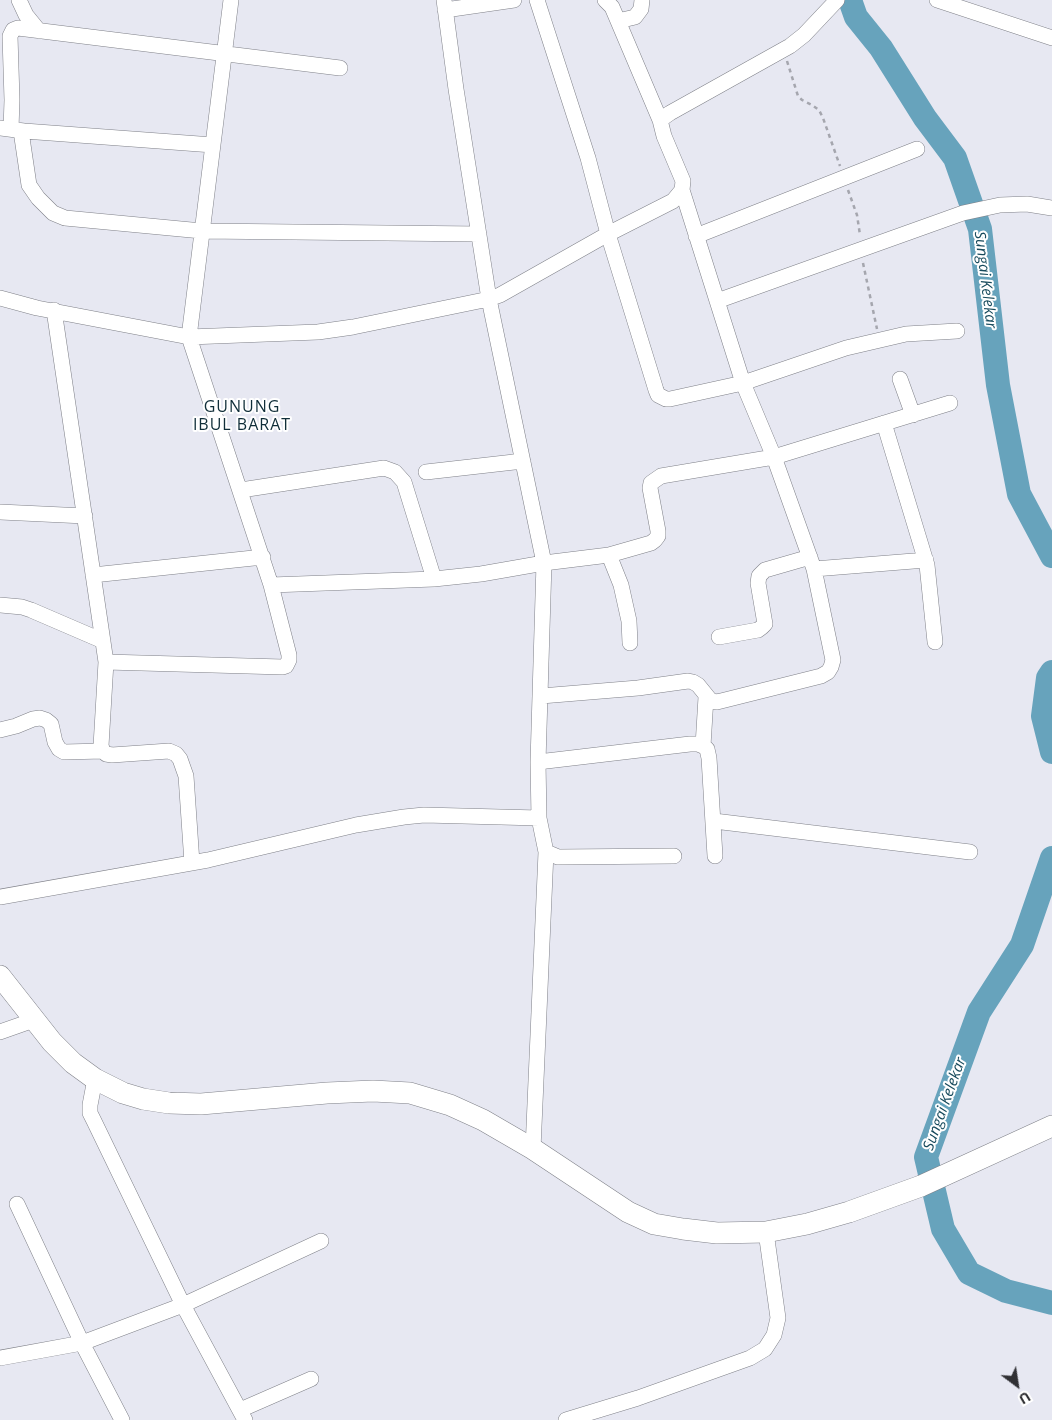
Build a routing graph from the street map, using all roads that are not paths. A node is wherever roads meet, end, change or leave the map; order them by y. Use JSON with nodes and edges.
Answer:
{"nodes":[{"id":1,"x":19,"y":0,"type":"edge"},
{"id":2,"x":230,"y":0,"type":"edge"},
{"id":3,"x":514,"y":0,"type":"edge"},
{"id":4,"x":537,"y":0,"type":"edge"},
{"id":5,"x":605,"y":0,"type":"edge"},
{"id":6,"x":642,"y":0,"type":"edge"},
{"id":7,"x":837,"y":0,"type":"edge"},
{"id":8,"x":937,"y":0,"type":"edge"},
{"id":9,"x":445,"y":5,"type":"edge"},
{"id":10,"x":618,"y":21,"type":"junction"},
{"id":11,"x":39,"y":31,"type":"junction"},
{"id":12,"x":1052,"y":38,"type":"edge"},
{"id":13,"x":225,"y":54,"type":"junction"},
{"id":14,"x":340,"y":68,"type":"dead end"},
{"id":15,"x":660,"y":120,"type":"junction"},
{"id":16,"x":11,"y":129,"type":"edge"},
{"id":17,"x":213,"y":145,"type":"junction"},
{"id":18,"x":917,"y":149,"type":"dead end"},
{"id":19,"x":682,"y":190,"type":"junction"},
{"id":20,"x":1052,"y":208,"type":"edge"},
{"id":21,"x":202,"y":231,"type":"junction"},
{"id":22,"x":479,"y":234,"type":"junction"},
{"id":23,"x":608,"y":234,"type":"junction"},
{"id":24,"x":696,"y":236,"type":"junction"},
{"id":25,"x":0,"y":298,"type":"edge"},
{"id":26,"x":489,"y":299,"type":"junction"},
{"id":27,"x":717,"y":301,"type":"junction"},
{"id":28,"x":54,"y":310,"type":"junction"},
{"id":29,"x":957,"y":331,"type":"dead end"},
{"id":30,"x":189,"y":337,"type":"junction"},
{"id":31,"x":900,"y":378,"type":"dead end"},
{"id":32,"x":743,"y":383,"type":"junction"},
{"id":33,"x":950,"y":403,"type":"dead end"},
{"id":34,"x":913,"y":415,"type":"junction"},
{"id":35,"x":884,"y":423,"type":"junction"},
{"id":36,"x":774,"y":457,"type":"junction"},
{"id":37,"x":523,"y":461,"type":"junction"},
{"id":38,"x":426,"y":472,"type":"dead end"},
{"id":39,"x":241,"y":490,"type":"junction"},
{"id":40,"x":0,"y":512,"type":"edge"},
{"id":41,"x":85,"y":516,"type":"junction"},
{"id":42,"x":608,"y":555,"type":"junction"},
{"id":43,"x":262,"y":557,"type":"junction"},
{"id":44,"x":926,"y":560,"type":"junction"},
{"id":45,"x":544,"y":563,"type":"junction"},
{"id":46,"x":812,"y":563,"type":"junction"},
{"id":47,"x":92,"y":575,"type":"junction"},
{"id":48,"x":434,"y":579,"type":"junction"},
{"id":49,"x":271,"y":585,"type":"junction"},
{"id":50,"x":0,"y":606,"type":"edge"},
{"id":51,"x":719,"y":637,"type":"dead end"},
{"id":52,"x":103,"y":641,"type":"junction"},
{"id":53,"x":935,"y":642,"type":"dead end"},
{"id":54,"x":630,"y":643,"type":"dead end"},
{"id":55,"x":106,"y":662,"type":"junction"},
{"id":56,"x":541,"y":696,"type":"junction"},
{"id":57,"x":706,"y":696,"type":"junction"},
{"id":58,"x":0,"y":730,"type":"edge"},
{"id":59,"x":703,"y":746,"type":"junction"},
{"id":60,"x":103,"y":751,"type":"junction"},
{"id":61,"x":538,"y":762,"type":"junction"},
{"id":62,"x":539,"y":818,"type":"junction"},
{"id":63,"x":714,"y":821,"type":"junction"},
{"id":64,"x":546,"y":852,"type":"junction"},
{"id":65,"x":970,"y":852,"type":"dead end"},
{"id":66,"x":674,"y":856,"type":"dead end"},
{"id":67,"x":715,"y":856,"type":"dead end"},
{"id":68,"x":192,"y":862,"type":"junction"},
{"id":69,"x":0,"y":897,"type":"edge"},
{"id":70,"x":0,"y":976,"type":"edge"},
{"id":71,"x":34,"y":1020,"type":"junction"},
{"id":72,"x":0,"y":1032,"type":"edge"},
{"id":73,"x":95,"y":1079,"type":"junction"},
{"id":74,"x":1052,"y":1126,"type":"edge"},
{"id":75,"x":534,"y":1149,"type":"junction"},
{"id":76,"x":17,"y":1204,"type":"dead end"},
{"id":77,"x":766,"y":1232,"type":"junction"},
{"id":78,"x":320,"y":1241,"type":"dead end"},
{"id":79,"x":183,"y":1304,"type":"junction"},
{"id":80,"x":82,"y":1343,"type":"junction"},
{"id":81,"x":0,"y":1358,"type":"edge"},
{"id":82,"x":311,"y":1379,"type":"dead end"},
{"id":83,"x":243,"y":1415,"type":"edge"},
{"id":84,"x":572,"y":1419,"type":"edge"},
{"id":85,"x":122,"y":1420,"type":"edge"}],
"edges":[{"from":1,"to":11,"type":"street"},
{"from":2,"to":13,"type":"street"},
{"from":3,"to":9,"type":"street"},
{"from":4,"to":23,"type":"street"},
{"from":5,"to":10,"type":"street"},
{"from":6,"to":10,"type":"street"},
{"from":7,"to":15,"type":"street"},
{"from":8,"to":12,"type":"street"},
{"from":9,"to":22,"type":"street"},
{"from":10,"to":15,"type":"street"},
{"from":11,"to":13,"type":"street"},
{"from":11,"to":16,"type":"street"},
{"from":13,"to":14,"type":"street"},
{"from":13,"to":17,"type":"street"},
{"from":15,"to":19,"type":"street"},
{"from":16,"to":17,"type":"street"},
{"from":16,"to":21,"type":"street"},
{"from":17,"to":21,"type":"street"},
{"from":18,"to":24,"type":"street"},
{"from":19,"to":23,"type":"street"},
{"from":19,"to":24,"type":"street"},
{"from":20,"to":27,"type":"street"},
{"from":21,"to":22,"type":"street"},
{"from":21,"to":30,"type":"street"},
{"from":22,"to":26,"type":"street"},
{"from":23,"to":26,"type":"street"},
{"from":23,"to":32,"type":"street"},
{"from":24,"to":27,"type":"street"},
{"from":25,"to":28,"type":"street"},
{"from":26,"to":30,"type":"street"},
{"from":26,"to":37,"type":"street"},
{"from":27,"to":32,"type":"street"},
{"from":28,"to":30,"type":"street"},
{"from":28,"to":41,"type":"street"},
{"from":29,"to":32,"type":"street"},
{"from":30,"to":39,"type":"street"},
{"from":31,"to":34,"type":"street"},
{"from":32,"to":36,"type":"street"},
{"from":33,"to":34,"type":"street"},
{"from":34,"to":35,"type":"street"},
{"from":35,"to":36,"type":"street"},
{"from":35,"to":44,"type":"street"},
{"from":36,"to":42,"type":"street"},
{"from":36,"to":46,"type":"street"},
{"from":37,"to":38,"type":"street"},
{"from":37,"to":45,"type":"street"},
{"from":39,"to":43,"type":"street"},
{"from":39,"to":48,"type":"street"},
{"from":40,"to":41,"type":"street"},
{"from":41,"to":47,"type":"street"},
{"from":42,"to":45,"type":"street"},
{"from":42,"to":54,"type":"street"},
{"from":43,"to":47,"type":"street"},
{"from":43,"to":49,"type":"street"},
{"from":44,"to":46,"type":"street"},
{"from":44,"to":53,"type":"street"},
{"from":45,"to":48,"type":"street"},
{"from":45,"to":56,"type":"street"},
{"from":46,"to":51,"type":"street"},
{"from":46,"to":57,"type":"street"},
{"from":47,"to":52,"type":"street"},
{"from":48,"to":49,"type":"street"},
{"from":49,"to":55,"type":"street"},
{"from":50,"to":52,"type":"street"},
{"from":52,"to":55,"type":"street"},
{"from":55,"to":60,"type":"street"},
{"from":56,"to":57,"type":"street"},
{"from":56,"to":61,"type":"street"},
{"from":57,"to":59,"type":"street"},
{"from":58,"to":60,"type":"street"},
{"from":59,"to":61,"type":"street"},
{"from":59,"to":63,"type":"street"},
{"from":60,"to":68,"type":"street"},
{"from":61,"to":62,"type":"street"},
{"from":62,"to":64,"type":"street"},
{"from":62,"to":68,"type":"street"},
{"from":63,"to":65,"type":"street"},
{"from":63,"to":67,"type":"street"},
{"from":64,"to":66,"type":"street"},
{"from":64,"to":75,"type":"street"},
{"from":68,"to":69,"type":"street"},
{"from":70,"to":71,"type":"street"},
{"from":71,"to":72,"type":"street"},
{"from":71,"to":73,"type":"street"},
{"from":73,"to":75,"type":"street"},
{"from":73,"to":79,"type":"street"},
{"from":74,"to":77,"type":"street"},
{"from":75,"to":77,"type":"street"},
{"from":76,"to":80,"type":"street"},
{"from":77,"to":84,"type":"street"},
{"from":78,"to":79,"type":"street"},
{"from":79,"to":80,"type":"street"},
{"from":79,"to":83,"type":"street"},
{"from":80,"to":81,"type":"street"},
{"from":80,"to":85,"type":"street"},
{"from":82,"to":83,"type":"street"}]}
